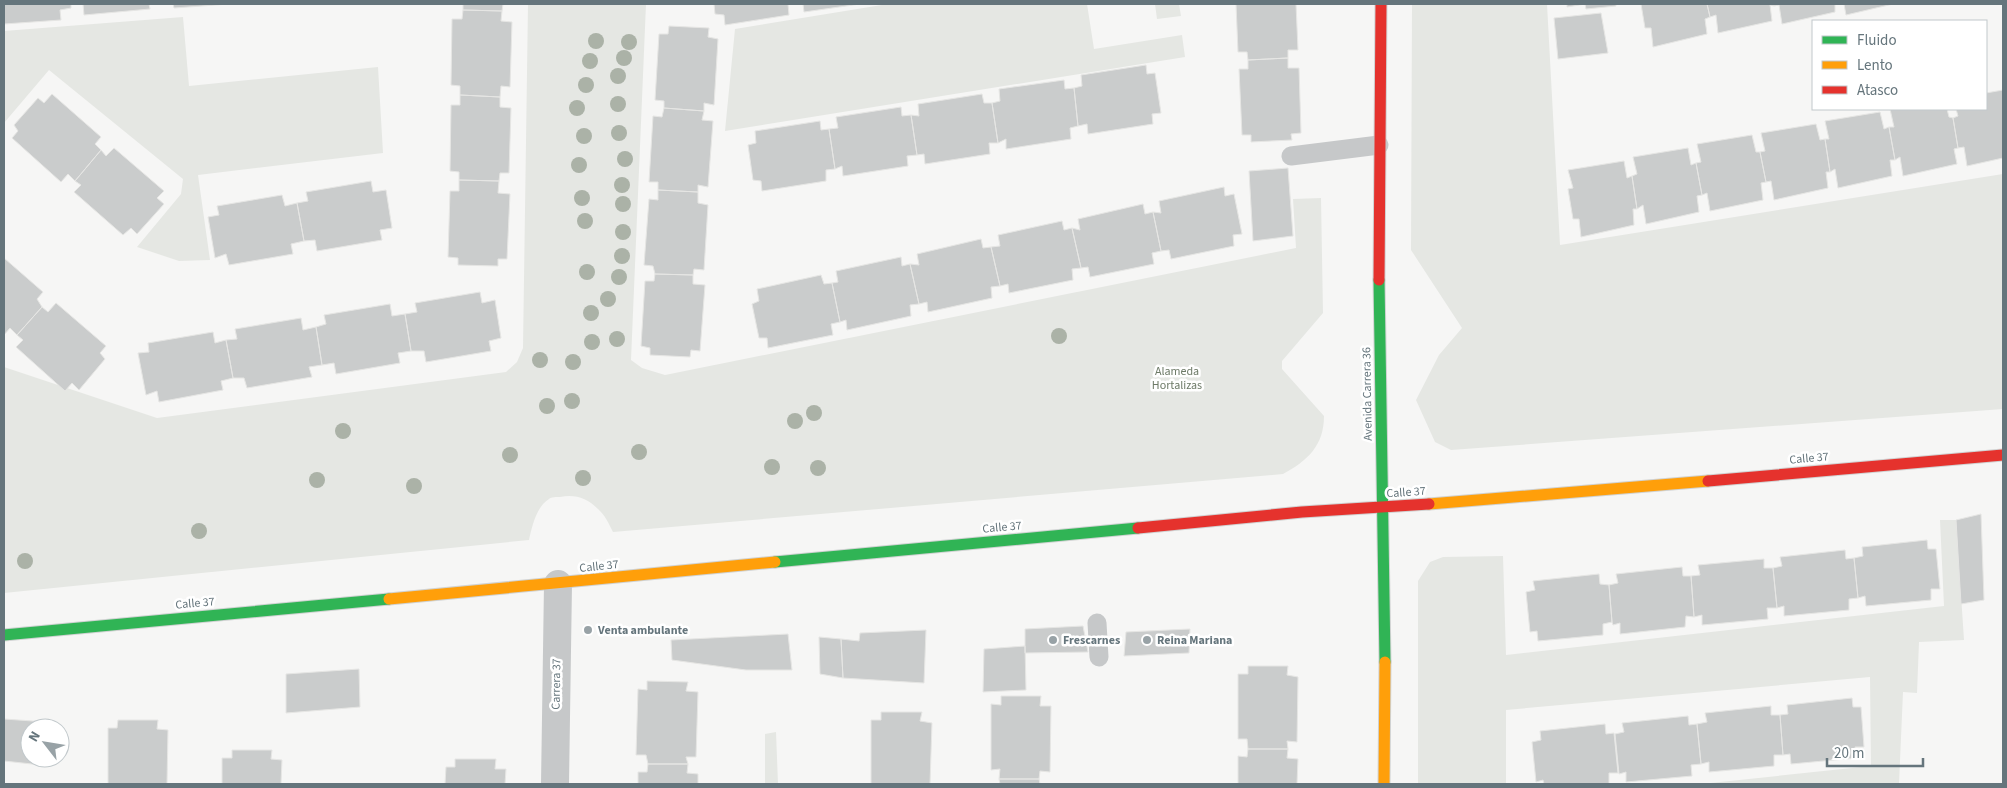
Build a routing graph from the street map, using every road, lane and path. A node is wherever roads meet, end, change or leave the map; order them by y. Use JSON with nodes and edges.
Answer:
{"nodes":[{"id":1,"x":1381,"y":4,"type":"edge"},
{"id":2,"x":1379,"y":145,"type":"junction"},
{"id":3,"x":1291,"y":156,"type":"dead end"},
{"id":4,"x":2003,"y":455,"type":"edge"},
{"id":5,"x":1382,"y":507,"type":"junction"},
{"id":6,"x":558,"y":584,"type":"junction"},
{"id":7,"x":1097,"y":623,"type":"dead end"},
{"id":8,"x":4,"y":635,"type":"edge"},
{"id":9,"x":1099,"y":657,"type":"dead end"},
{"id":10,"x":555,"y":784,"type":"edge"},
{"id":11,"x":1384,"y":784,"type":"edge"}],
"edges":[{"from":1,"to":2,"type":"street","name":"Avenida Carrera 36"},
{"from":2,"to":3,"type":"lane"},
{"from":2,"to":5,"type":"street","name":"Avenida Carrera 36"},
{"from":4,"to":5,"type":"street","name":"Calle 37"},
{"from":5,"to":6,"type":"street","name":"Calle 37"},
{"from":5,"to":11,"type":"street","name":"Avenida Carrera 36"},
{"from":6,"to":8,"type":"street","name":"Calle 37"},
{"from":6,"to":10,"type":"street","name":"Carrera 37"},
{"from":7,"to":9,"type":"lane"}]}
